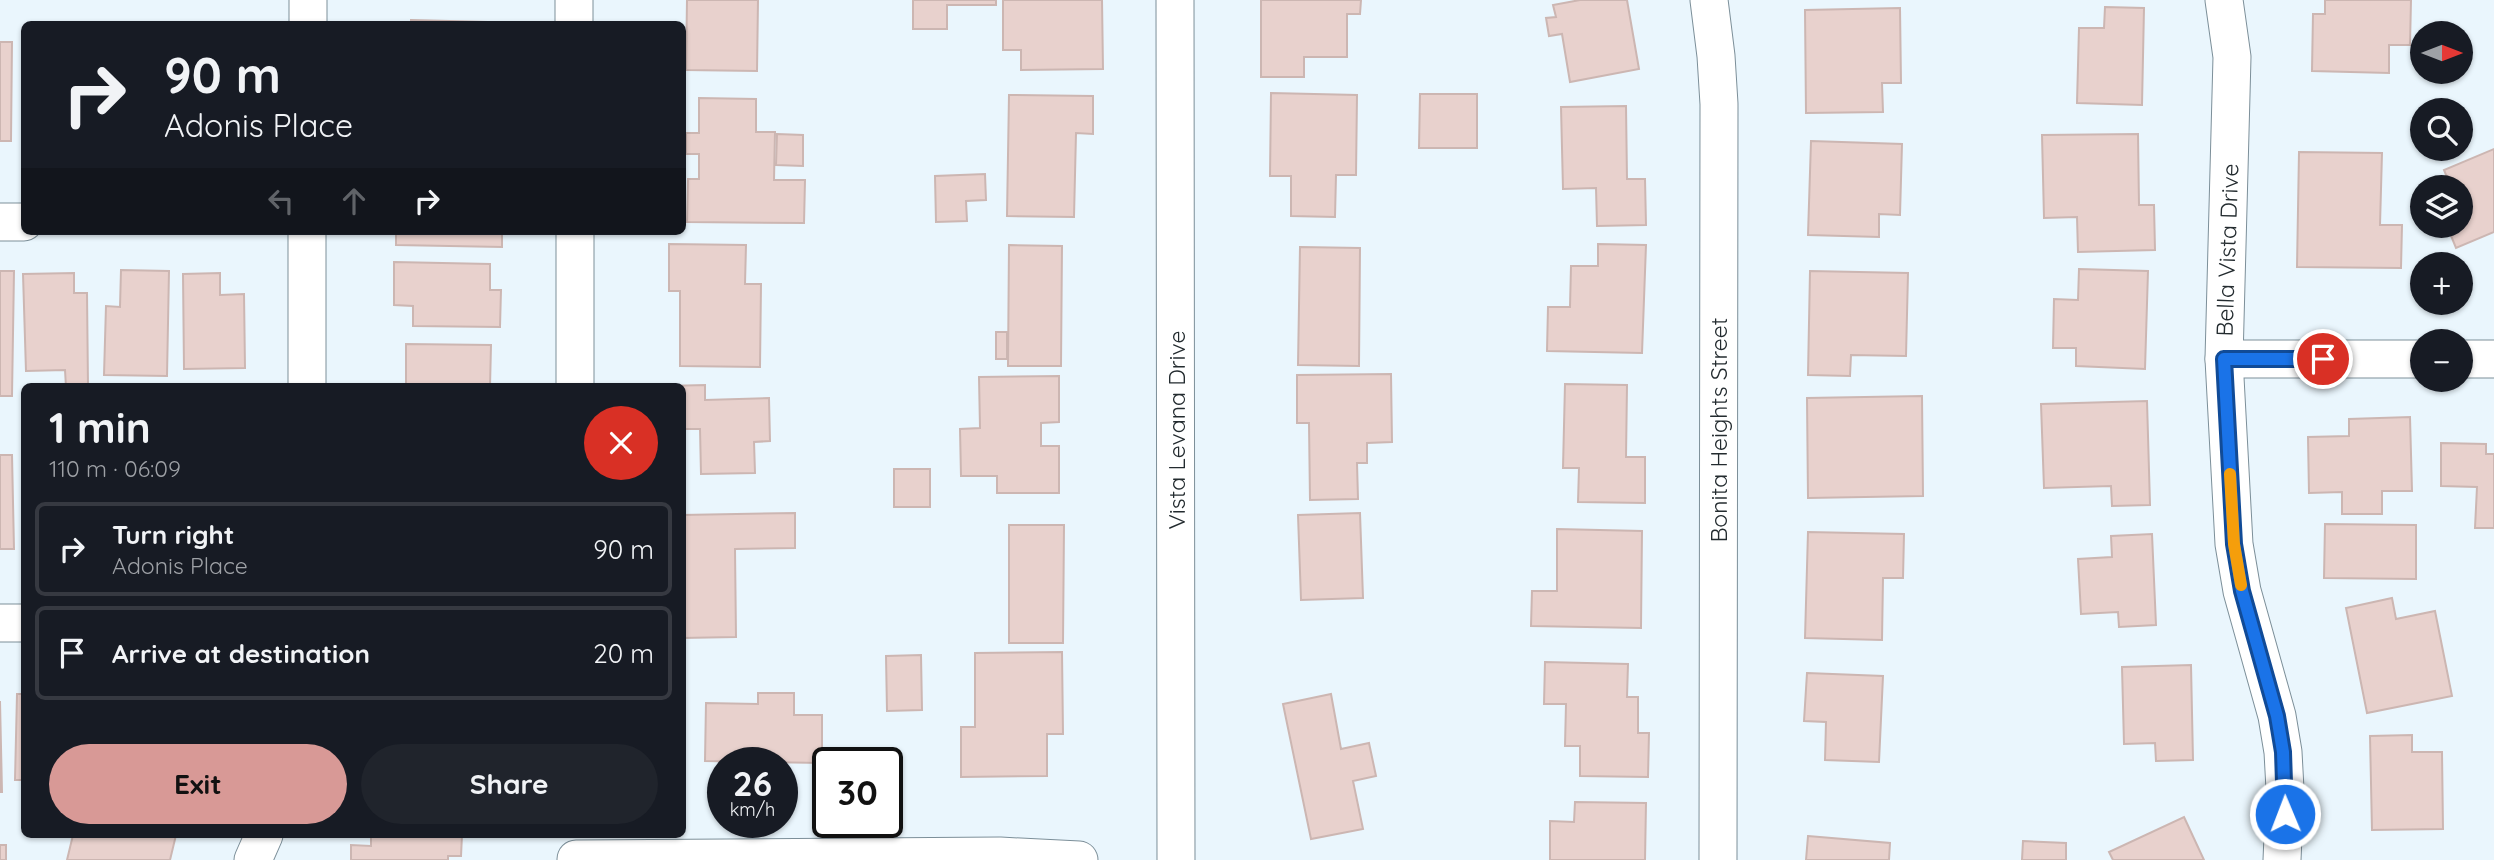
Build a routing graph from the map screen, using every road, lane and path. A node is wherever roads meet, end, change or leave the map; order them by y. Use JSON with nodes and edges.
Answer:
{"nodes":[{"id":1,"x":309,"y":0,"type":"edge"},
{"id":2,"x":574,"y":0,"type":"edge"},
{"id":3,"x":1175,"y":0,"type":"edge"},
{"id":4,"x":1709,"y":0,"type":"edge"},
{"id":5,"x":2224,"y":0,"type":"edge"},
{"id":6,"x":308,"y":21,"type":"edge"},
{"id":7,"x":575,"y":21,"type":"edge"},
{"id":8,"x":0,"y":222,"type":"edge"},
{"id":9,"x":21,"y":222,"type":"edge"},
{"id":10,"x":307,"y":235,"type":"edge"},
{"id":11,"x":575,"y":235,"type":"edge"},
{"id":12,"x":2224,"y":359,"type":"junction"},
{"id":13,"x":2410,"y":359,"type":"edge"},
{"id":14,"x":2473,"y":359,"type":"edge"},
{"id":15,"x":2494,"y":359,"type":"edge"},
{"id":16,"x":307,"y":383,"type":"edge"},
{"id":17,"x":575,"y":383,"type":"edge"},
{"id":18,"x":0,"y":623,"type":"edge"},
{"id":19,"x":21,"y":623,"type":"edge"},
{"id":20,"x":263,"y":838,"type":"edge"},
{"id":21,"x":576,"y":838,"type":"edge"},
{"id":22,"x":1000,"y":858,"type":"edge"},
{"id":23,"x":253,"y":860,"type":"edge"},
{"id":24,"x":576,"y":860,"type":"edge"},
{"id":25,"x":1079,"y":860,"type":"edge"},
{"id":26,"x":1176,"y":860,"type":"edge"},
{"id":27,"x":1718,"y":860,"type":"edge"},
{"id":28,"x":2282,"y":860,"type":"edge"}],
"edges":[{"from":1,"to":6,"type":"street"},
{"from":2,"to":7,"type":"street"},
{"from":3,"to":26,"type":"street","name":"Vista Levana Drive"},
{"from":4,"to":27,"type":"street","name":"Bonita Heights Street"},
{"from":5,"to":12,"type":"street","name":"Bella Vista Drive"},
{"from":8,"to":9,"type":"street"},
{"from":10,"to":16,"type":"street"},
{"from":11,"to":17,"type":"street"},
{"from":12,"to":13,"type":"street"},
{"from":12,"to":28,"type":"street","name":"Bella Vista Drive"},
{"from":14,"to":15,"type":"street"},
{"from":18,"to":19,"type":"street"},
{"from":20,"to":23,"type":"street"},
{"from":21,"to":24,"type":"street"},
{"from":22,"to":24,"type":"street"},
{"from":22,"to":25,"type":"street"}]}
